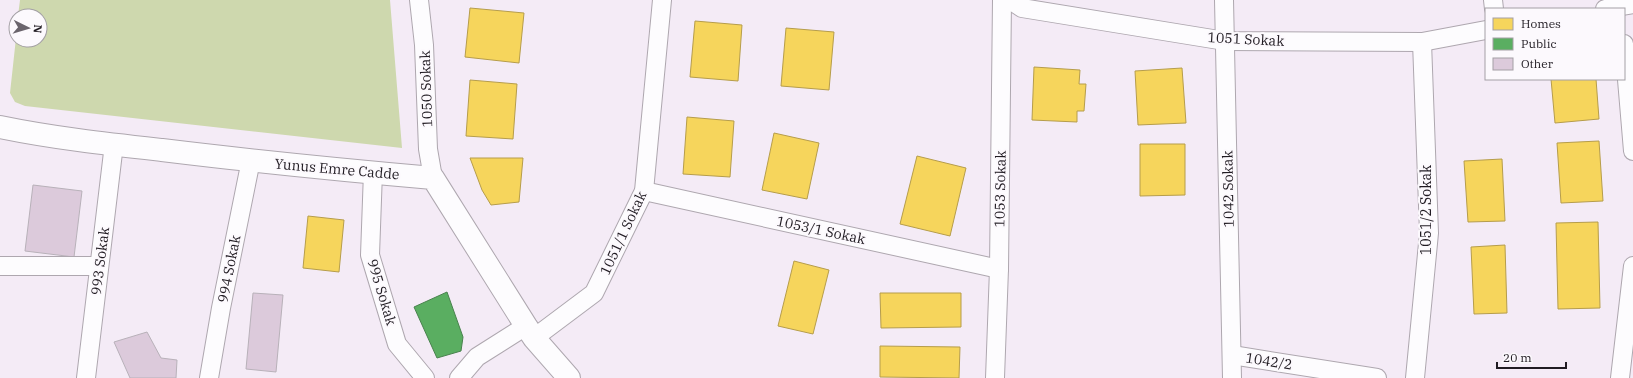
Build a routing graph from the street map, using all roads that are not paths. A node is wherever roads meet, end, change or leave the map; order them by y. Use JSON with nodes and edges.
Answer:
{"nodes":[{"id":1,"x":419,"y":0,"type":"edge"},
{"id":2,"x":662,"y":0,"type":"edge"},
{"id":3,"x":1002,"y":0,"type":"edge"},
{"id":4,"x":1010,"y":0,"type":"edge"},
{"id":5,"x":1224,"y":0,"type":"edge"},
{"id":6,"x":1485,"y":30,"type":"edge"},
{"id":7,"x":1225,"y":41,"type":"junction"},
{"id":8,"x":1422,"y":42,"type":"junction"},
{"id":9,"x":1625,"y":56,"type":"edge"},
{"id":10,"x":0,"y":127,"type":"edge"},
{"id":11,"x":114,"y":144,"type":"junction"},
{"id":12,"x":1633,"y":151,"type":"edge"},
{"id":13,"x":251,"y":160,"type":"junction"},
{"id":14,"x":373,"y":172,"type":"junction"},
{"id":15,"x":433,"y":178,"type":"junction"},
{"id":16,"x":644,"y":190,"type":"junction"},
{"id":17,"x":0,"y":266,"type":"edge"},
{"id":18,"x":100,"y":266,"type":"junction"},
{"id":19,"x":1633,"y":266,"type":"edge"},
{"id":20,"x":999,"y":269,"type":"junction"},
{"id":21,"x":530,"y":332,"type":"junction"},
{"id":22,"x":1232,"y":355,"type":"junction"},
{"id":23,"x":86,"y":378,"type":"edge"},
{"id":24,"x":209,"y":378,"type":"edge"},
{"id":25,"x":425,"y":378,"type":"edge"},
{"id":26,"x":459,"y":378,"type":"edge"},
{"id":27,"x":569,"y":378,"type":"edge"},
{"id":28,"x":995,"y":378,"type":"edge"},
{"id":29,"x":1232,"y":378,"type":"edge"},
{"id":30,"x":1378,"y":378,"type":"edge"},
{"id":31,"x":1414,"y":378,"type":"edge"},
{"id":32,"x":1620,"y":378,"type":"edge"}],
"edges":[{"from":1,"to":15,"type":"street","name":"1050 Sokak"},
{"from":2,"to":16,"type":"street","name":"1051/1 Sokak"},
{"from":3,"to":20,"type":"street","name":"1053 Sokak"},
{"from":4,"to":7,"type":"street","name":"1051 Sokak"},
{"from":5,"to":7,"type":"street","name":"1042 Sokak"},
{"from":6,"to":8,"type":"street","name":"1051 Sokak"},
{"from":7,"to":8,"type":"street","name":"1051 Sokak"},
{"from":7,"to":22,"type":"street","name":"1042 Sokak"},
{"from":8,"to":31,"type":"street","name":"1051/2 Sokak"},
{"from":9,"to":12,"type":"street"},
{"from":10,"to":11,"type":"street","name":"Yunus Emre Cadde"},
{"from":11,"to":13,"type":"street","name":"Yunus Emre Cadde"},
{"from":11,"to":18,"type":"street","name":"993 Sokak"},
{"from":13,"to":14,"type":"street","name":"Yunus Emre Cadde"},
{"from":13,"to":24,"type":"street","name":"994 Sokak"},
{"from":14,"to":15,"type":"street","name":"Yunus Emre Cadde"},
{"from":14,"to":25,"type":"street","name":"995 Sokak"},
{"from":15,"to":21,"type":"street"},
{"from":16,"to":20,"type":"street","name":"1053/1 Sokak"},
{"from":16,"to":21,"type":"street","name":"1051/1 Sokak"},
{"from":17,"to":18,"type":"street"},
{"from":18,"to":23,"type":"street","name":"993 Sokak"},
{"from":19,"to":32,"type":"street"},
{"from":20,"to":28,"type":"street","name":"1053 Sokak"},
{"from":21,"to":26,"type":"street","name":"1051/1 Sokak"},
{"from":21,"to":27,"type":"street"},
{"from":22,"to":29,"type":"street","name":"1042 Sokak"},
{"from":22,"to":30,"type":"street","name":"1042/2"}]}
